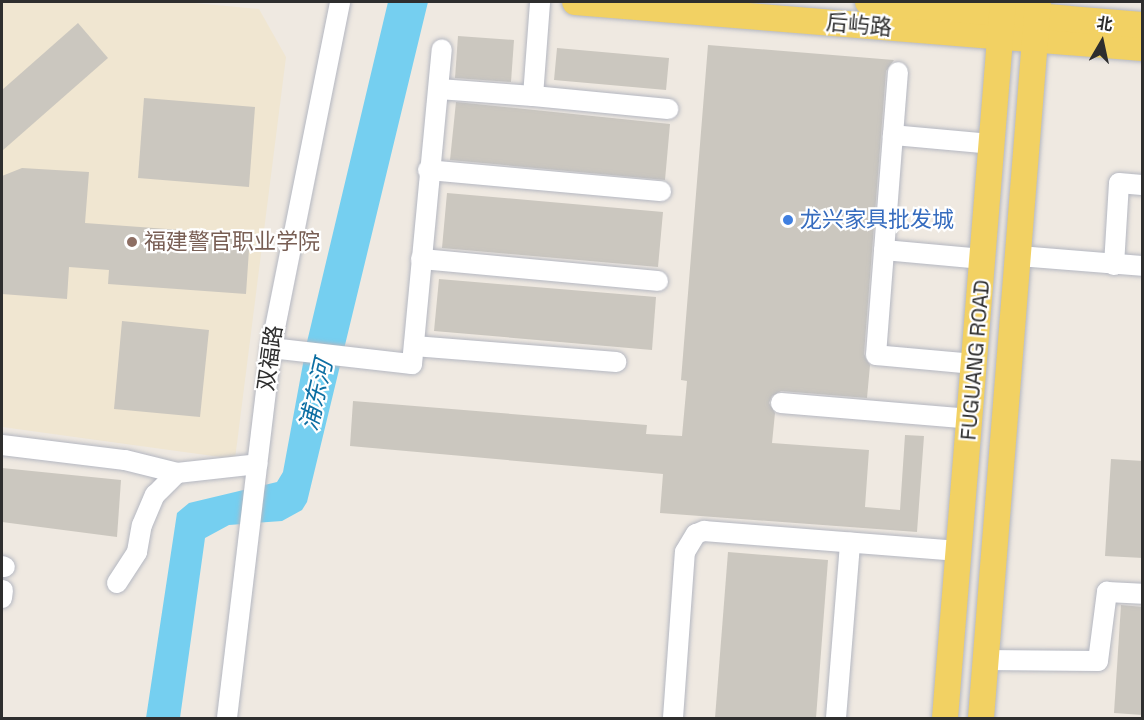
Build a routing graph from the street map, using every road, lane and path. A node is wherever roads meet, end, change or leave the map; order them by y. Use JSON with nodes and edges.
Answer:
{"nodes":[{"id":1,"x":340,"y":2,"type":"edge"},
{"id":2,"x":540,"y":2,"type":"edge"},
{"id":3,"x":575,"y":2,"type":"edge"},
{"id":4,"x":868,"y":2,"type":"edge"},
{"id":5,"x":1002,"y":17,"type":"edge"},
{"id":6,"x":1037,"y":20,"type":"edge"},
{"id":7,"x":1143,"y":25,"type":"edge"},
{"id":8,"x":1143,"y":48,"type":"edge"},
{"id":9,"x":442,"y":49,"type":"dead end"},
{"id":10,"x":898,"y":72,"type":"dead end"},
{"id":11,"x":439,"y":89,"type":"junction"},
{"id":12,"x":533,"y":96,"type":"junction"},
{"id":13,"x":668,"y":109,"type":"dead end"},
{"id":14,"x":893,"y":135,"type":"junction"},
{"id":15,"x":992,"y":144,"type":"junction"},
{"id":16,"x":429,"y":170,"type":"junction"},
{"id":17,"x":1143,"y":185,"type":"edge"},
{"id":18,"x":661,"y":191,"type":"dead end"},
{"id":19,"x":884,"y":250,"type":"junction"},
{"id":20,"x":1019,"y":256,"type":"junction"},
{"id":21,"x":983,"y":258,"type":"junction"},
{"id":22,"x":421,"y":259,"type":"junction"},
{"id":23,"x":1114,"y":264,"type":"junction"},
{"id":24,"x":1143,"y":266,"type":"edge"},
{"id":25,"x":658,"y":281,"type":"dead end"},
{"id":26,"x":414,"y":346,"type":"junction"},
{"id":27,"x":271,"y":348,"type":"junction"},
{"id":28,"x":616,"y":362,"type":"dead end"},
{"id":29,"x":974,"y":364,"type":"junction"},
{"id":30,"x":781,"y":403,"type":"dead end"},
{"id":31,"x":970,"y":419,"type":"junction"},
{"id":32,"x":2,"y":445,"type":"edge"},
{"id":33,"x":257,"y":472,"type":"junction"},
{"id":34,"x":177,"y":473,"type":"junction"},
{"id":35,"x":850,"y":543,"type":"junction"},
{"id":36,"x":958,"y":551,"type":"junction"},
{"id":37,"x":117,"y":583,"type":"dead end"},
{"id":38,"x":1143,"y":594,"type":"edge"},
{"id":39,"x":984,"y":660,"type":"junction"},
{"id":40,"x":227,"y":718,"type":"edge"},
{"id":41,"x":673,"y":718,"type":"edge"},
{"id":42,"x":836,"y":718,"type":"edge"},
{"id":43,"x":945,"y":718,"type":"edge"},
{"id":44,"x":981,"y":718,"type":"edge"}],
"edges":[{"from":1,"to":27,"type":"street","name":"双福路"},
{"from":2,"to":12,"type":"street"},
{"from":3,"to":5,"type":"main road","name":"后屿路"},
{"from":4,"to":5,"type":"main road","name":"后屿路"},
{"from":5,"to":6,"type":"main road","name":"后屿路"},
{"from":5,"to":15,"type":"main road","name":"FUGUANG ROAD"},
{"from":6,"to":7,"type":"main road","name":"后屿路"},
{"from":6,"to":8,"type":"main road","name":"后屿路"},
{"from":6,"to":20,"type":"main road","name":"FUGUANG ROAD"},
{"from":9,"to":11,"type":"street"},
{"from":10,"to":14,"type":"street"},
{"from":11,"to":12,"type":"street"},
{"from":11,"to":16,"type":"street"},
{"from":12,"to":13,"type":"street"},
{"from":14,"to":15,"type":"street"},
{"from":14,"to":19,"type":"street"},
{"from":15,"to":21,"type":"main road","name":"FUGUANG ROAD"},
{"from":16,"to":18,"type":"street"},
{"from":16,"to":22,"type":"street"},
{"from":17,"to":23,"type":"street"},
{"from":19,"to":21,"type":"street"},
{"from":19,"to":29,"type":"street"},
{"from":20,"to":23,"type":"street"},
{"from":20,"to":39,"type":"main road","name":"FUGUANG ROAD"},
{"from":21,"to":29,"type":"main road","name":"FUGUANG ROAD"},
{"from":22,"to":25,"type":"street"},
{"from":22,"to":26,"type":"street"},
{"from":23,"to":24,"type":"street"},
{"from":26,"to":27,"type":"street"},
{"from":26,"to":28,"type":"street"},
{"from":27,"to":33,"type":"street","name":"双福路"},
{"from":29,"to":31,"type":"main road","name":"FUGUANG ROAD"},
{"from":30,"to":31,"type":"street"},
{"from":31,"to":36,"type":"main road","name":"FUGUANG ROAD"},
{"from":32,"to":34,"type":"street"},
{"from":33,"to":34,"type":"street"},
{"from":33,"to":40,"type":"street","name":"双福路"},
{"from":34,"to":37,"type":"street"},
{"from":35,"to":36,"type":"street"},
{"from":35,"to":41,"type":"street"},
{"from":35,"to":42,"type":"street"},
{"from":36,"to":43,"type":"main road","name":"FUGUANG ROAD"},
{"from":38,"to":39,"type":"street"},
{"from":39,"to":44,"type":"main road","name":"FUGUANG ROAD"}]}
